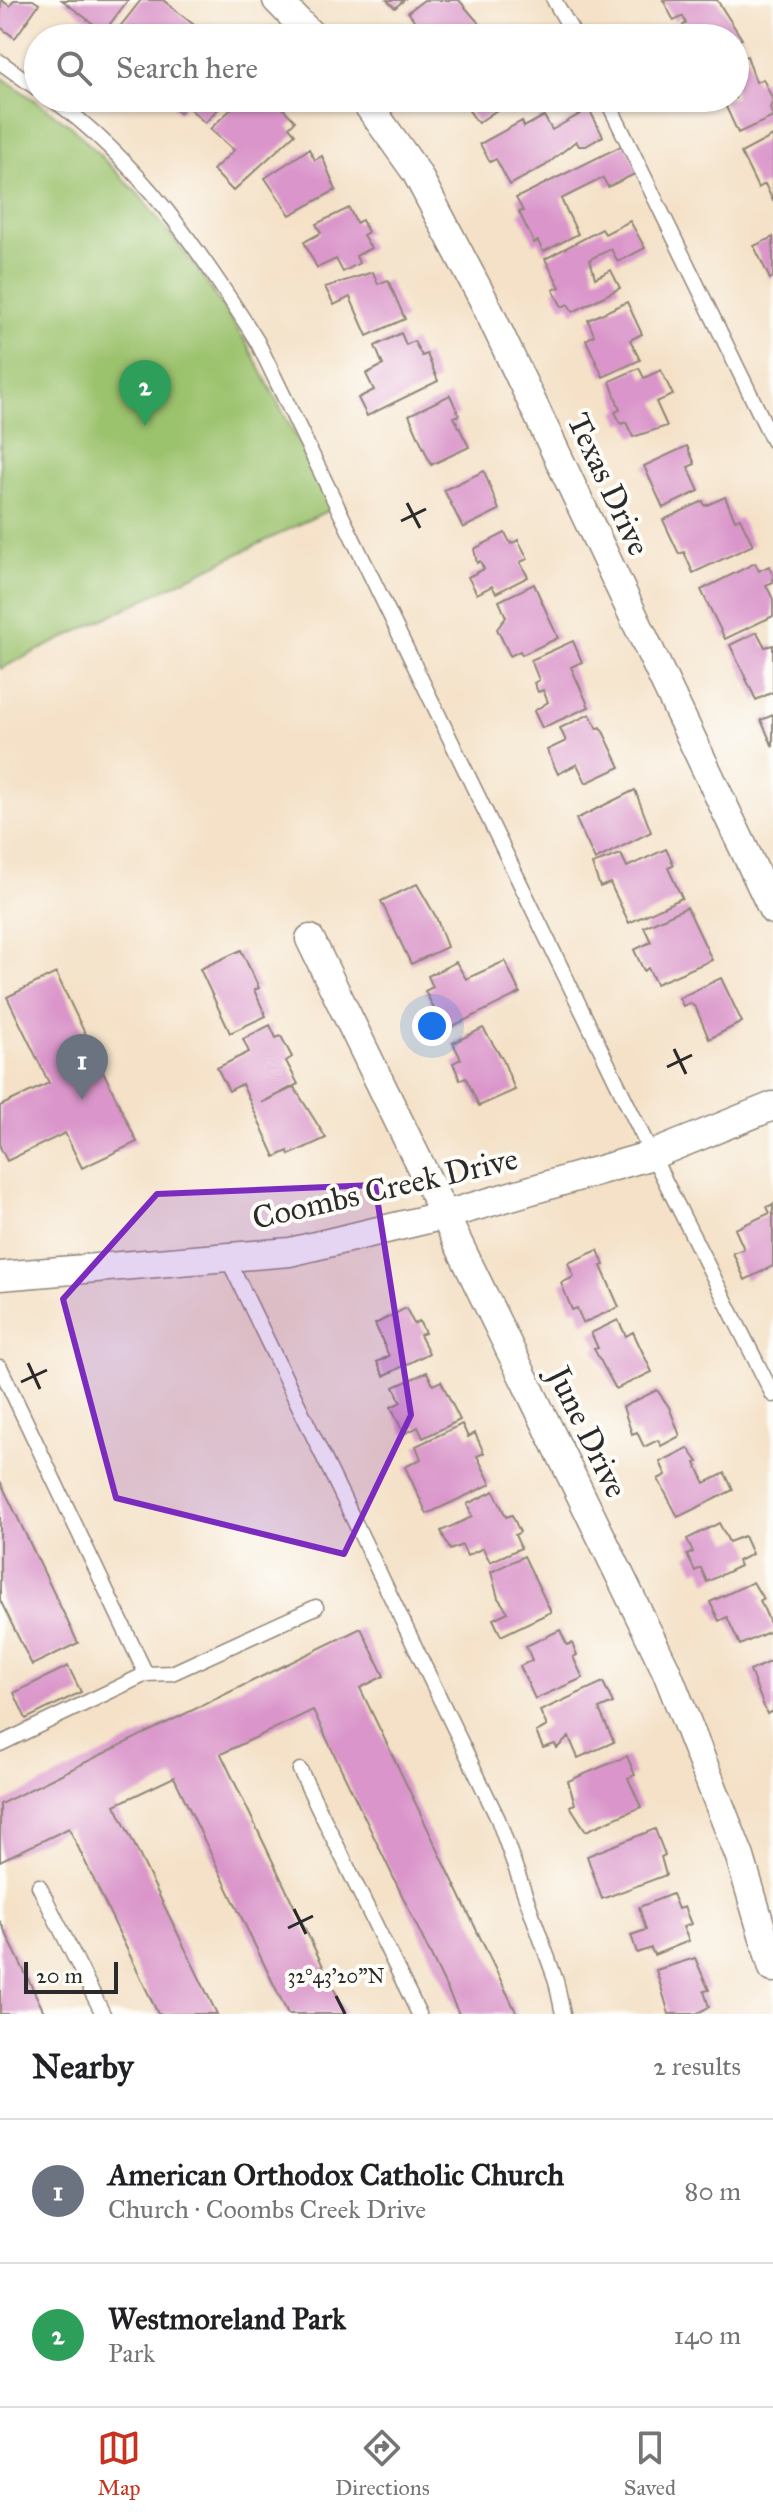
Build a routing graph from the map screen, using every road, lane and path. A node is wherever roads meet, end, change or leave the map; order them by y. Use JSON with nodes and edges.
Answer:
{"nodes":[{"id":1,"x":277,"y":0,"type":"edge"},
{"id":2,"x":554,"y":0,"type":"edge"},
{"id":3,"x":300,"y":24,"type":"edge"},
{"id":4,"x":568,"y":24,"type":"edge"},
{"id":5,"x":0,"y":62,"type":"edge"},
{"id":6,"x":24,"y":79,"type":"edge"},
{"id":7,"x":71,"y":112,"type":"edge"},
{"id":8,"x":373,"y":112,"type":"edge"},
{"id":9,"x":613,"y":112,"type":"edge"},
{"id":10,"x":773,"y":441,"type":"edge"},
{"id":11,"x":773,"y":910,"type":"edge"},
{"id":12,"x":310,"y":939,"type":"dead end"},
{"id":13,"x":773,"y":1106,"type":"edge"},
{"id":14,"x":652,"y":1155,"type":"junction"},
{"id":15,"x":445,"y":1215,"type":"junction"},
{"id":16,"x":227,"y":1257,"type":"junction"},
{"id":17,"x":0,"y":1276,"type":"edge"},
{"id":18,"x":0,"y":1367,"type":"edge"},
{"id":19,"x":773,"y":1395,"type":"edge"},
{"id":20,"x":316,"y":1607,"type":"dead end"},
{"id":21,"x":146,"y":1674,"type":"junction"},
{"id":22,"x":0,"y":1744,"type":"edge"},
{"id":23,"x":300,"y":1770,"type":"dead end"},
{"id":24,"x":39,"y":1886,"type":"dead end"},
{"id":25,"x":773,"y":1968,"type":"edge"},
{"id":26,"x":103,"y":2014,"type":"edge"},
{"id":27,"x":419,"y":2014,"type":"edge"},
{"id":28,"x":563,"y":2014,"type":"edge"}],
"edges":[{"from":1,"to":3,"type":"street"},
{"from":2,"to":4,"type":"lane"},
{"from":5,"to":6,"type":"lane"},
{"from":7,"to":14,"type":"lane"},
{"from":8,"to":11,"type":"street","name":"Texas Drive"},
{"from":9,"to":10,"type":"lane"},
{"from":12,"to":15,"type":"street","name":"June Drive"},
{"from":13,"to":14,"type":"street","name":"Coombs Creek Drive"},
{"from":14,"to":15,"type":"street","name":"Coombs Creek Drive"},
{"from":14,"to":19,"type":"lane"},
{"from":15,"to":16,"type":"street","name":"Coombs Creek Drive"},
{"from":15,"to":25,"type":"street","name":"June Drive"},
{"from":16,"to":17,"type":"street","name":"Coombs Creek Drive"},
{"from":16,"to":28,"type":"lane"},
{"from":18,"to":21,"type":"lane"},
{"from":20,"to":21,"type":"lane"},
{"from":21,"to":22,"type":"lane"},
{"from":23,"to":27,"type":"lane"},
{"from":24,"to":26,"type":"lane"}]}
